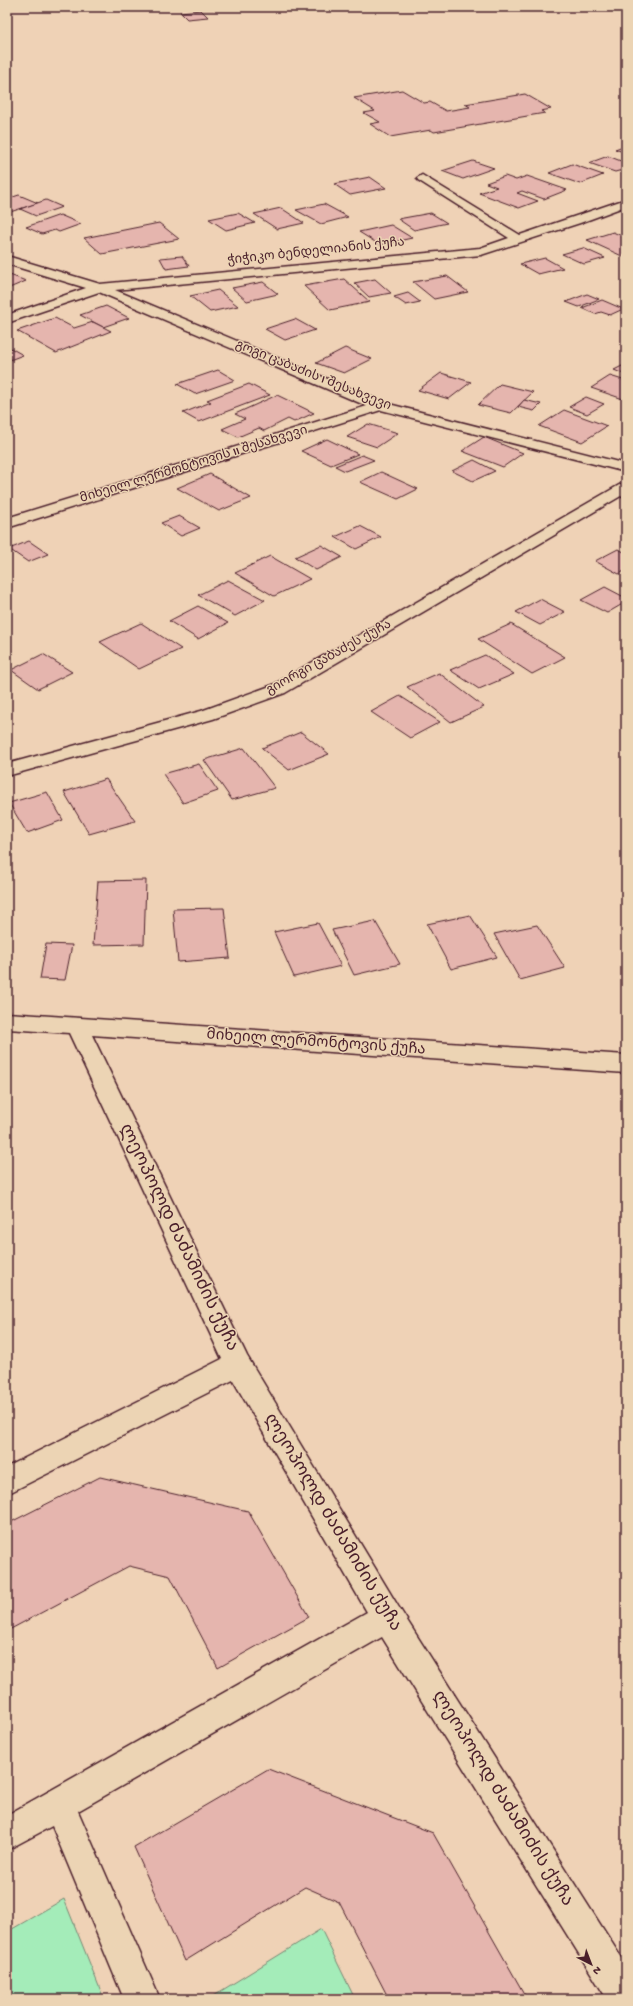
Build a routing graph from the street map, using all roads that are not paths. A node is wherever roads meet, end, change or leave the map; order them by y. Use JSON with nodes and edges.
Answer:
{"nodes":[{"id":1,"x":422,"y":178,"type":"dead end"},
{"id":2,"x":626,"y":202,"type":"edge"},
{"id":3,"x":518,"y":239,"type":"junction"},
{"id":4,"x":7,"y":260,"type":"edge"},
{"id":5,"x":99,"y":288,"type":"junction"},
{"id":6,"x":7,"y":319,"type":"edge"},
{"id":7,"x":380,"y":406,"type":"junction"},
{"id":8,"x":626,"y":468,"type":"edge"},
{"id":9,"x":626,"y":487,"type":"edge"},
{"id":10,"x":7,"y":523,"type":"edge"},
{"id":11,"x":7,"y":770,"type":"edge"},
{"id":12,"x":7,"y":1021,"type":"edge"},
{"id":13,"x":77,"y":1027,"type":"junction"},
{"id":14,"x":626,"y":1064,"type":"edge"},
{"id":15,"x":238,"y":1364,"type":"junction"},
{"id":16,"x":7,"y":1481,"type":"edge"},
{"id":17,"x":388,"y":1617,"type":"junction"},
{"id":18,"x":59,"y":1804,"type":"junction"},
{"id":19,"x":7,"y":1833,"type":"edge"},
{"id":20,"x":626,"y":1997,"type":"edge"},
{"id":21,"x":142,"y":1999,"type":"edge"}],
"edges":[{"from":1,"to":3,"type":"street"},
{"from":2,"to":3,"type":"street","name":"ჭიჭიკო ბენდელიანის ქუჩა"},
{"from":3,"to":5,"type":"street","name":"ჭიჭიკო ბენდელიანის ქუჩა"},
{"from":4,"to":5,"type":"street","name":"გოგი ცაბაძის I შესახვევი"},
{"from":5,"to":6,"type":"street","name":"ჭიჭიკო ბენდელიანის ქუჩა"},
{"from":5,"to":7,"type":"street","name":"გოგი ცაბაძის I შესახვევი"},
{"from":7,"to":8,"type":"street","name":"გოგი ცაბაძის I შესახვევი"},
{"from":7,"to":10,"type":"street","name":"მიხეილ ლერმონტოვის II შესახვევი"},
{"from":9,"to":11,"type":"street","name":"გიორგი ცაბაძეს ქუჩა"},
{"from":12,"to":13,"type":"street","name":"მიხეილ ლერმონტოვის ქუჩა"},
{"from":13,"to":14,"type":"street","name":"მიხეილ ლერმონტოვის ქუჩა"},
{"from":13,"to":15,"type":"street","name":"ლეოპოლდ ძაძამიძის ქუჩა"},
{"from":15,"to":16,"type":"street"},
{"from":15,"to":17,"type":"street","name":"ლეოპოლდ ძაძამიძის ქუჩა"},
{"from":17,"to":18,"type":"street"},
{"from":17,"to":20,"type":"street","name":"ლეოპოლდ ძაძამიძის ქუჩა"},
{"from":18,"to":19,"type":"street"},
{"from":18,"to":21,"type":"street"}]}
